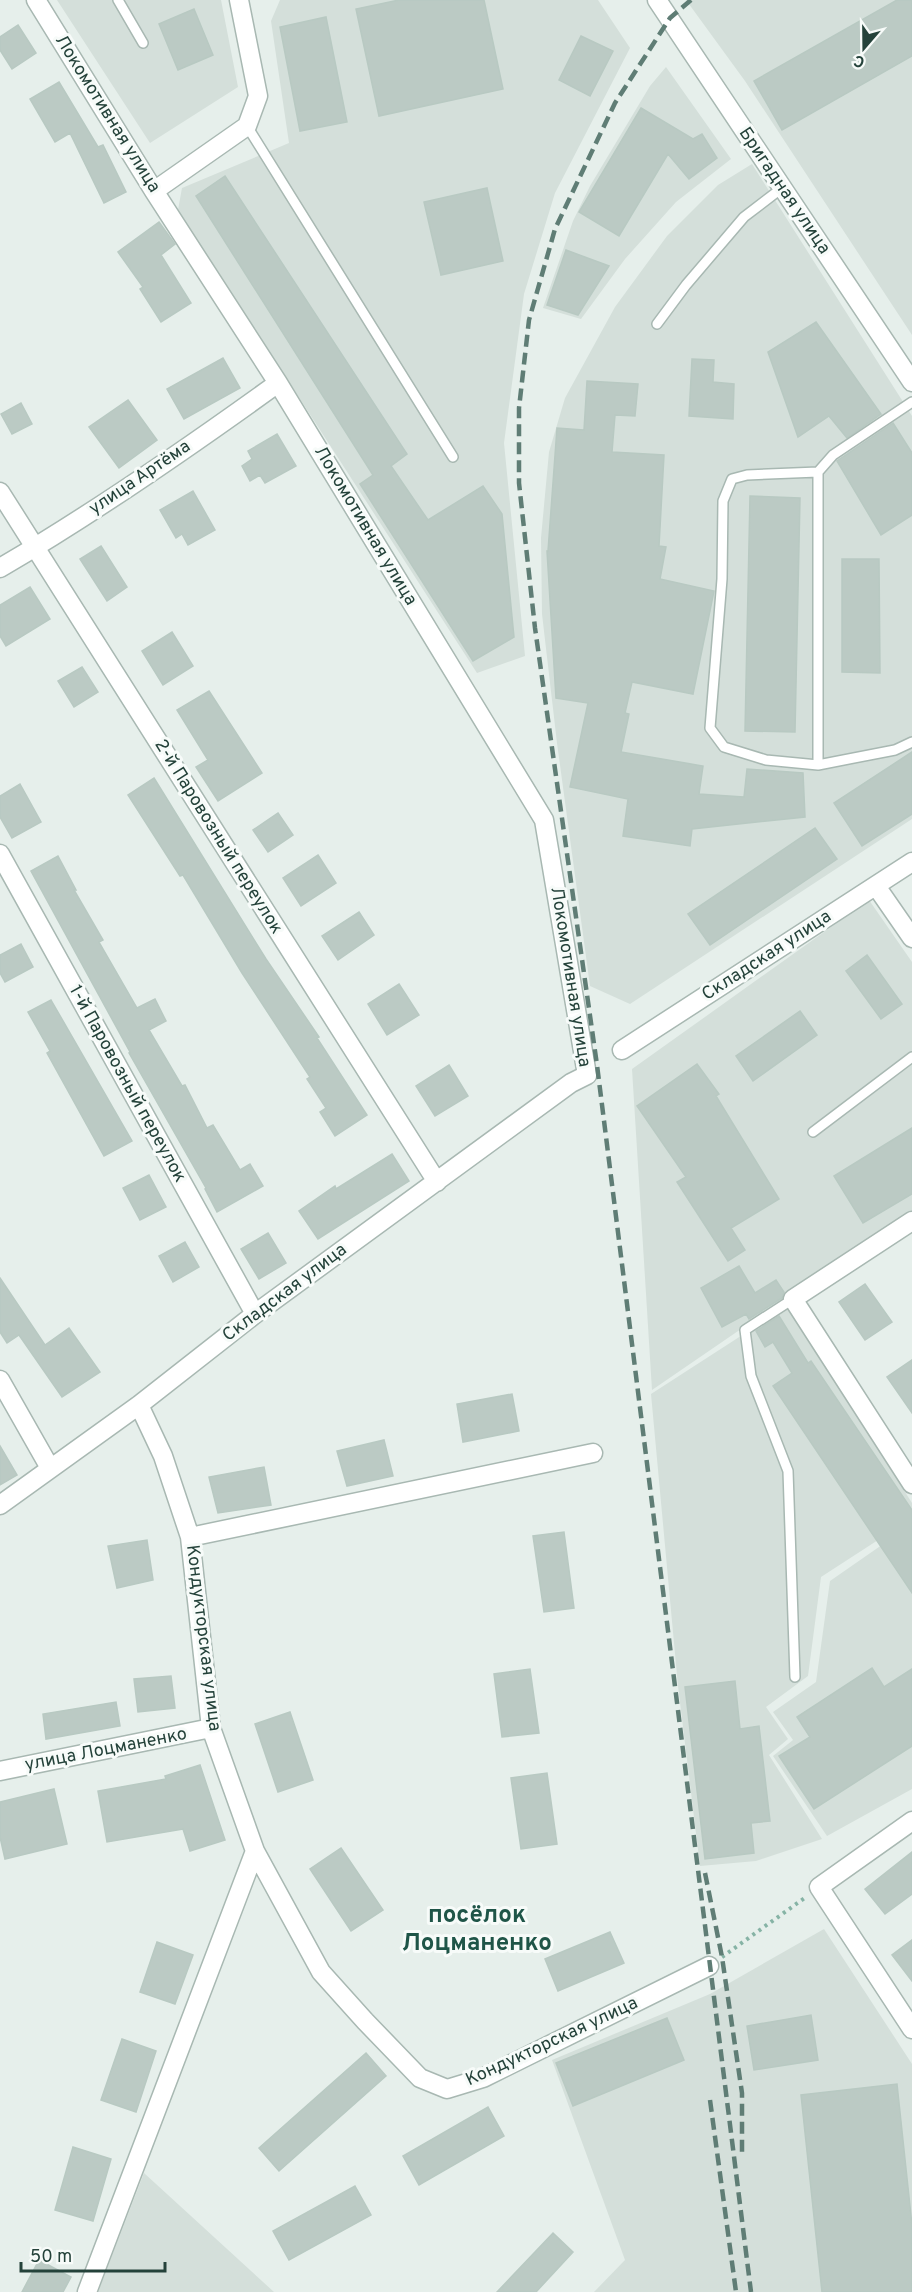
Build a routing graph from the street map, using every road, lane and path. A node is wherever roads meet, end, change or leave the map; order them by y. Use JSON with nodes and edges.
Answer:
{"nodes":[{"id":1,"x":36,"y":0,"type":"edge"},
{"id":2,"x":118,"y":0,"type":"edge"},
{"id":3,"x":239,"y":0,"type":"edge"},
{"id":4,"x":657,"y":0,"type":"edge"},
{"id":5,"x":142,"y":43,"type":"dead end"},
{"id":6,"x":247,"y":126,"type":"junction"},
{"id":7,"x":782,"y":188,"type":"junction"},
{"id":8,"x":154,"y":191,"type":"junction"},
{"id":9,"x":657,"y":324,"type":"dead end"},
{"id":10,"x":912,"y":382,"type":"edge"},
{"id":11,"x":278,"y":383,"type":"junction"},
{"id":12,"x":912,"y":402,"type":"edge"},
{"id":13,"x":453,"y":457,"type":"dead end"},
{"id":14,"x":818,"y":472,"type":"junction"},
{"id":15,"x":0,"y":492,"type":"edge"},
{"id":16,"x":35,"y":548,"type":"junction"},
{"id":17,"x":0,"y":568,"type":"edge"},
{"id":18,"x":912,"y":742,"type":"edge"},
{"id":19,"x":818,"y":765,"type":"junction"},
{"id":20,"x":0,"y":854,"type":"edge"},
{"id":21,"x":912,"y":862,"type":"edge"},
{"id":22,"x":876,"y":886,"type":"junction"},
{"id":23,"x":912,"y":938,"type":"edge"},
{"id":24,"x":622,"y":1050,"type":"dead end"},
{"id":25,"x":912,"y":1057,"type":"edge"},
{"id":26,"x":571,"y":1083,"type":"joint"},
{"id":27,"x":813,"y":1132,"type":"dead end"},
{"id":28,"x":437,"y":1182,"type":"junction"},
{"id":29,"x":912,"y":1221,"type":"edge"},
{"id":30,"x":793,"y":1299,"type":"junction"},
{"id":31,"x":255,"y":1314,"type":"junction"},
{"id":32,"x":0,"y":1380,"type":"edge"},
{"id":33,"x":139,"y":1405,"type":"junction"},
{"id":34,"x":593,"y":1453,"type":"dead end"},
{"id":35,"x":50,"y":1468,"type":"junction"},
{"id":36,"x":912,"y":1484,"type":"edge"},
{"id":37,"x":0,"y":1505,"type":"edge"},
{"id":38,"x":190,"y":1538,"type":"junction"},
{"id":39,"x":795,"y":1677,"type":"dead end"},
{"id":40,"x":211,"y":1728,"type":"junction"},
{"id":41,"x":0,"y":1771,"type":"edge"},
{"id":42,"x":912,"y":1821,"type":"edge"},
{"id":43,"x":255,"y":1851,"type":"junction"},
{"id":44,"x":819,"y":1887,"type":"junction"},
{"id":45,"x":709,"y":1966,"type":"joint"},
{"id":46,"x":912,"y":2029,"type":"edge"},
{"id":47,"x":87,"y":2292,"type":"edge"}],
"edges":[{"from":1,"to":8,"type":"street","name":"Локомотивная улица"},
{"from":2,"to":5,"type":"lane"},
{"from":3,"to":6,"type":"street"},
{"from":4,"to":7,"type":"street","name":"Бригадная улица"},
{"from":6,"to":8,"type":"street"},
{"from":6,"to":13,"type":"lane"},
{"from":7,"to":9,"type":"lane"},
{"from":7,"to":10,"type":"street","name":"Бригадная улица"},
{"from":8,"to":11,"type":"street","name":"Локомотивная улица"},
{"from":11,"to":16,"type":"street","name":"улица Артёма"},
{"from":11,"to":26,"type":"street","name":"Локомотивная улица"},
{"from":12,"to":14,"type":"lane"},
{"from":14,"to":19,"type":"lane"},
{"from":14,"to":19,"type":"lane"},
{"from":15,"to":16,"type":"street","name":"2-й Паровозный переулок"},
{"from":16,"to":17,"type":"street","name":"улица Артёма"},
{"from":16,"to":28,"type":"street","name":"2-й Паровозный переулок"},
{"from":18,"to":19,"type":"lane"},
{"from":20,"to":31,"type":"street","name":"1-й Паровозный переулок"},
{"from":21,"to":22,"type":"street","name":"Складская улица"},
{"from":22,"to":23,"type":"street"},
{"from":22,"to":24,"type":"street","name":"Складская улица"},
{"from":25,"to":27,"type":"lane"},
{"from":26,"to":28,"type":"street","name":"Складская улица"},
{"from":28,"to":31,"type":"street","name":"Складская улица"},
{"from":29,"to":30,"type":"street"},
{"from":30,"to":36,"type":"street"},
{"from":30,"to":39,"type":"lane"},
{"from":31,"to":33,"type":"street","name":"Складская улица"},
{"from":32,"to":35,"type":"street"},
{"from":33,"to":35,"type":"street","name":"Складская улица"},
{"from":33,"to":38,"type":"street","name":"Кондукторская улица"},
{"from":34,"to":38,"type":"street"},
{"from":35,"to":37,"type":"street","name":"Складская улица"},
{"from":38,"to":40,"type":"street","name":"Кондукторская улица"},
{"from":40,"to":41,"type":"street","name":"улица Лоцманенко"},
{"from":40,"to":43,"type":"street","name":"Кондукторская улица"},
{"from":42,"to":44,"type":"street"},
{"from":43,"to":45,"type":"street","name":"Кондукторская улица"},
{"from":43,"to":47,"type":"street"},
{"from":44,"to":45,"type":"path"},
{"from":44,"to":46,"type":"street"}]}
